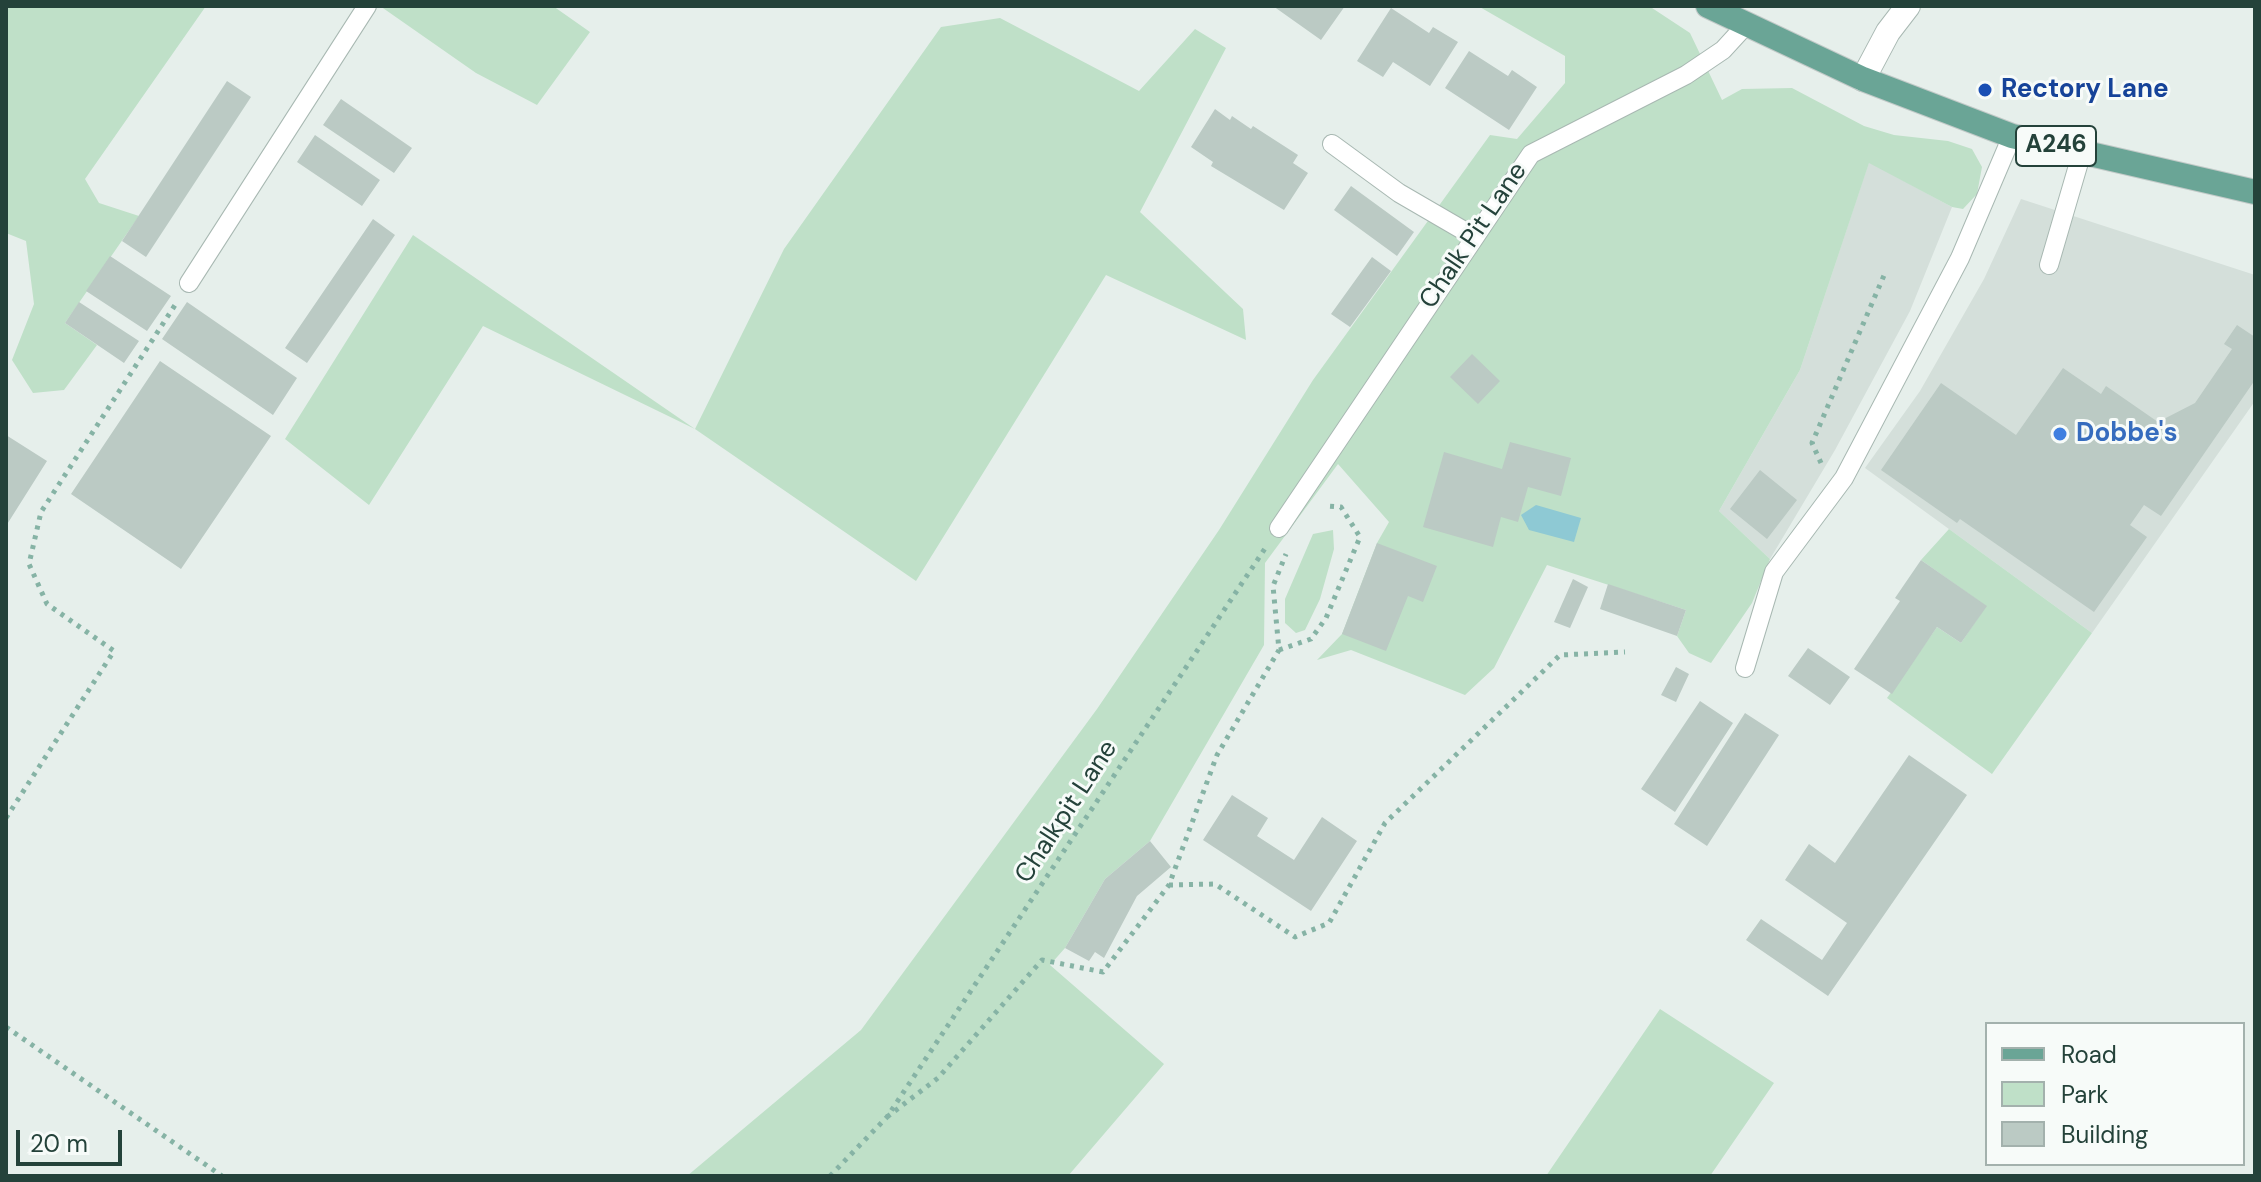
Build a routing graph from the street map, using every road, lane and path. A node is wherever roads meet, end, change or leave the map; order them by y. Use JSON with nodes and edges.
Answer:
{"nodes":[{"id":1,"x":367,"y":6,"type":"edge"},
{"id":2,"x":1708,"y":6,"type":"edge"},
{"id":3,"x":1908,"y":6,"type":"edge"},
{"id":4,"x":1745,"y":26,"type":"junction"},
{"id":5,"x":1863,"y":79,"type":"junction"},
{"id":6,"x":2012,"y":136,"type":"junction"},
{"id":7,"x":1332,"y":144,"type":"dead end"},
{"id":8,"x":2082,"y":152,"type":"junction"},
{"id":9,"x":2255,"y":192,"type":"edge"},
{"id":10,"x":1473,"y":236,"type":"junction"},
{"id":11,"x":2049,"y":265,"type":"dead end"},
{"id":12,"x":1885,"y":273,"type":"dead end"},
{"id":13,"x":189,"y":283,"type":"joint"},
{"id":14,"x":1844,"y":478,"type":"junction"},
{"id":15,"x":1322,"y":506,"type":"dead end"},
{"id":16,"x":1279,"y":528,"type":"junction"},
{"id":17,"x":1279,"y":650,"type":"junction"},
{"id":18,"x":1625,"y":652,"type":"dead end"},
{"id":19,"x":1745,"y":668,"type":"dead end"},
{"id":20,"x":6,"y":818,"type":"edge"},
{"id":21,"x":1169,"y":885,"type":"junction"},
{"id":22,"x":6,"y":1027,"type":"edge"},
{"id":23,"x":887,"y":1117,"type":"junction"},
{"id":24,"x":222,"y":1176,"type":"edge"},
{"id":25,"x":830,"y":1176,"type":"edge"}],
"edges":[{"from":1,"to":13,"type":"lane"},
{"from":2,"to":4,"type":"main road","number":"A246"},
{"from":3,"to":5,"type":"street"},
{"from":4,"to":5,"type":"main road","number":"A246"},
{"from":4,"to":10,"type":"lane","name":"Chalk Pit Lane"},
{"from":5,"to":6,"type":"main road","number":"A246"},
{"from":6,"to":8,"type":"main road","number":"A246"},
{"from":6,"to":14,"type":"lane"},
{"from":7,"to":10,"type":"lane"},
{"from":8,"to":9,"type":"main road","number":"A246"},
{"from":8,"to":11,"type":"lane"},
{"from":10,"to":16,"type":"lane","name":"Chalk Pit Lane"},
{"from":12,"to":14,"type":"path"},
{"from":13,"to":20,"type":"path"},
{"from":14,"to":19,"type":"lane"},
{"from":15,"to":17,"type":"path"},
{"from":16,"to":17,"type":"path"},
{"from":16,"to":23,"type":"path","name":"Chalkpit Lane"},
{"from":17,"to":21,"type":"path"},
{"from":18,"to":21,"type":"path"},
{"from":21,"to":23,"type":"path"},
{"from":22,"to":24,"type":"path"},
{"from":23,"to":25,"type":"path"}]}
